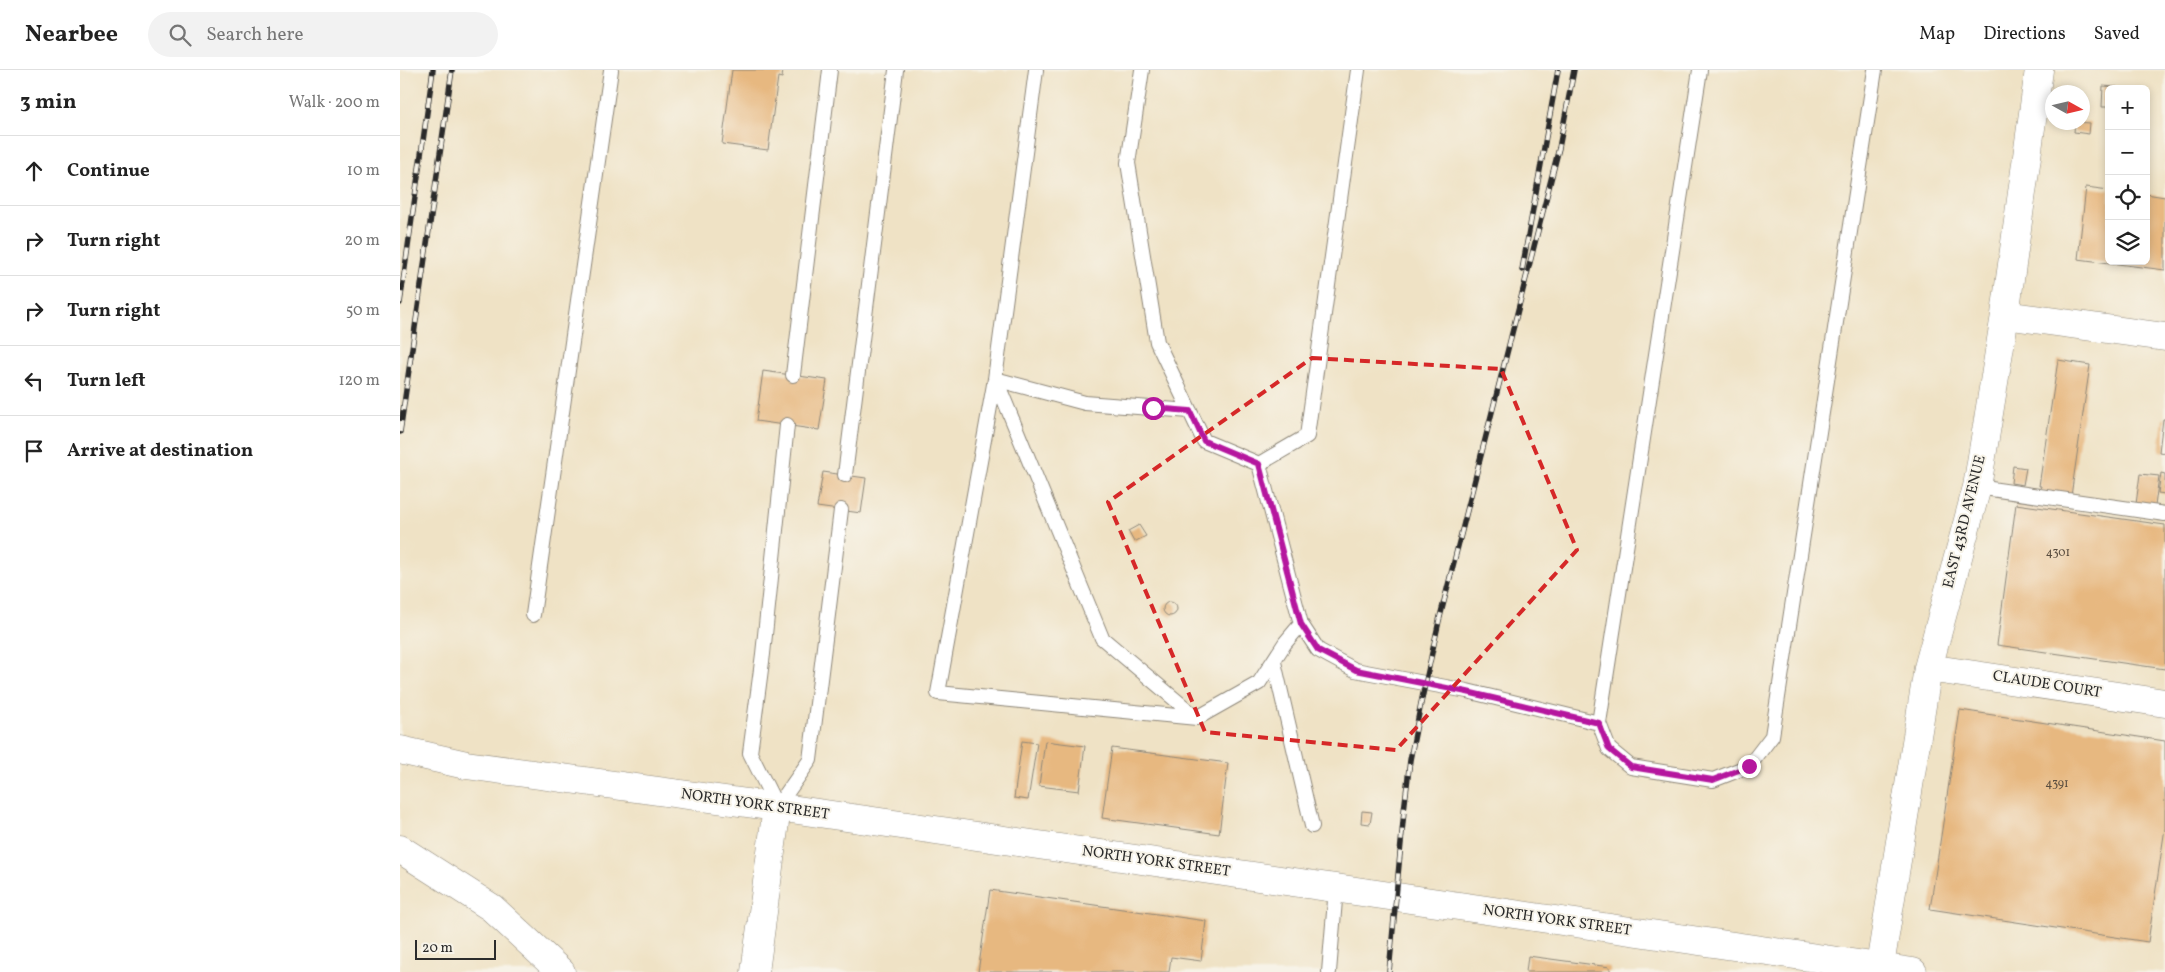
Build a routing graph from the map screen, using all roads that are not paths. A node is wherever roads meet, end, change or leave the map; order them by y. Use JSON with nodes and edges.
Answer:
{"nodes":[{"id":1,"x":611,"y":70,"type":"edge"},
{"id":2,"x":830,"y":70,"type":"edge"},
{"id":3,"x":896,"y":70,"type":"edge"},
{"id":4,"x":1036,"y":70,"type":"edge"},
{"id":5,"x":1142,"y":70,"type":"edge"},
{"id":6,"x":1358,"y":70,"type":"edge"},
{"id":7,"x":1700,"y":70,"type":"edge"},
{"id":8,"x":1875,"y":70,"type":"edge"},
{"id":9,"x":2039,"y":70,"type":"edge"},
{"id":10,"x":2005,"y":315,"type":"junction"},
{"id":11,"x":2165,"y":337,"type":"edge"},
{"id":12,"x":793,"y":375,"type":"dead end"},
{"id":13,"x":995,"y":379,"type":"junction"},
{"id":14,"x":1190,"y":411,"type":"junction"},
{"id":15,"x":787,"y":425,"type":"dead end"},
{"id":16,"x":1259,"y":464,"type":"junction"},
{"id":17,"x":845,"y":475,"type":"dead end"},
{"id":18,"x":1977,"y":487,"type":"junction"},
{"id":19,"x":841,"y":510,"type":"dead end"},
{"id":20,"x":2165,"y":514,"type":"edge"},
{"id":21,"x":533,"y":615,"type":"dead end"},
{"id":22,"x":1301,"y":624,"type":"junction"},
{"id":23,"x":1274,"y":662,"type":"junction"},
{"id":24,"x":1928,"y":668,"type":"junction"},
{"id":25,"x":2165,"y":703,"type":"edge"},
{"id":26,"x":1197,"y":718,"type":"junction"},
{"id":27,"x":1599,"y":723,"type":"junction"},
{"id":28,"x":400,"y":750,"type":"edge"},
{"id":29,"x":777,"y":807,"type":"junction"},
{"id":30,"x":1312,"y":826,"type":"dead end"},
{"id":31,"x":400,"y":849,"type":"edge"},
{"id":32,"x":1336,"y":888,"type":"junction"},
{"id":33,"x":1879,"y":970,"type":"edge"},
{"id":34,"x":561,"y":972,"type":"edge"},
{"id":35,"x":755,"y":972,"type":"edge"},
{"id":36,"x":1329,"y":972,"type":"edge"},
{"id":37,"x":1913,"y":972,"type":"edge"}],
"edges":[{"from":1,"to":21,"type":"lane"},
{"from":2,"to":12,"type":"lane"},
{"from":3,"to":17,"type":"lane"},
{"from":4,"to":13,"type":"lane"},
{"from":5,"to":14,"type":"lane"},
{"from":6,"to":16,"type":"lane"},
{"from":7,"to":27,"type":"lane"},
{"from":8,"to":27,"type":"lane"},
{"from":9,"to":10,"type":"main road","name":"EAST 43RD AVENUE"},
{"from":10,"to":11,"type":"main road"},
{"from":10,"to":18,"type":"main road","name":"EAST 43RD AVENUE"},
{"from":13,"to":14,"type":"lane"},
{"from":13,"to":26,"type":"lane"},
{"from":13,"to":26,"type":"lane"},
{"from":14,"to":16,"type":"lane"},
{"from":15,"to":29,"type":"lane"},
{"from":16,"to":22,"type":"lane"},
{"from":18,"to":20,"type":"lane"},
{"from":18,"to":24,"type":"main road","name":"EAST 43RD AVENUE"},
{"from":19,"to":29,"type":"lane"},
{"from":22,"to":23,"type":"lane"},
{"from":22,"to":27,"type":"lane"},
{"from":23,"to":26,"type":"lane"},
{"from":23,"to":30,"type":"lane"},
{"from":24,"to":25,"type":"main road","name":"CLAUDE COURT"},
{"from":24,"to":33,"type":"main road","name":"EAST 43RD AVENUE"},
{"from":28,"to":29,"type":"main road","name":"NORTH YORK STREET"},
{"from":29,"to":32,"type":"main road","name":"NORTH YORK STREET"},
{"from":29,"to":35,"type":"main road"},
{"from":31,"to":34,"type":"main road"},
{"from":32,"to":33,"type":"main road","name":"NORTH YORK STREET"},
{"from":32,"to":36,"type":"lane"},
{"from":33,"to":37,"type":"main road","name":"NORTH YORK STREET"}]}
